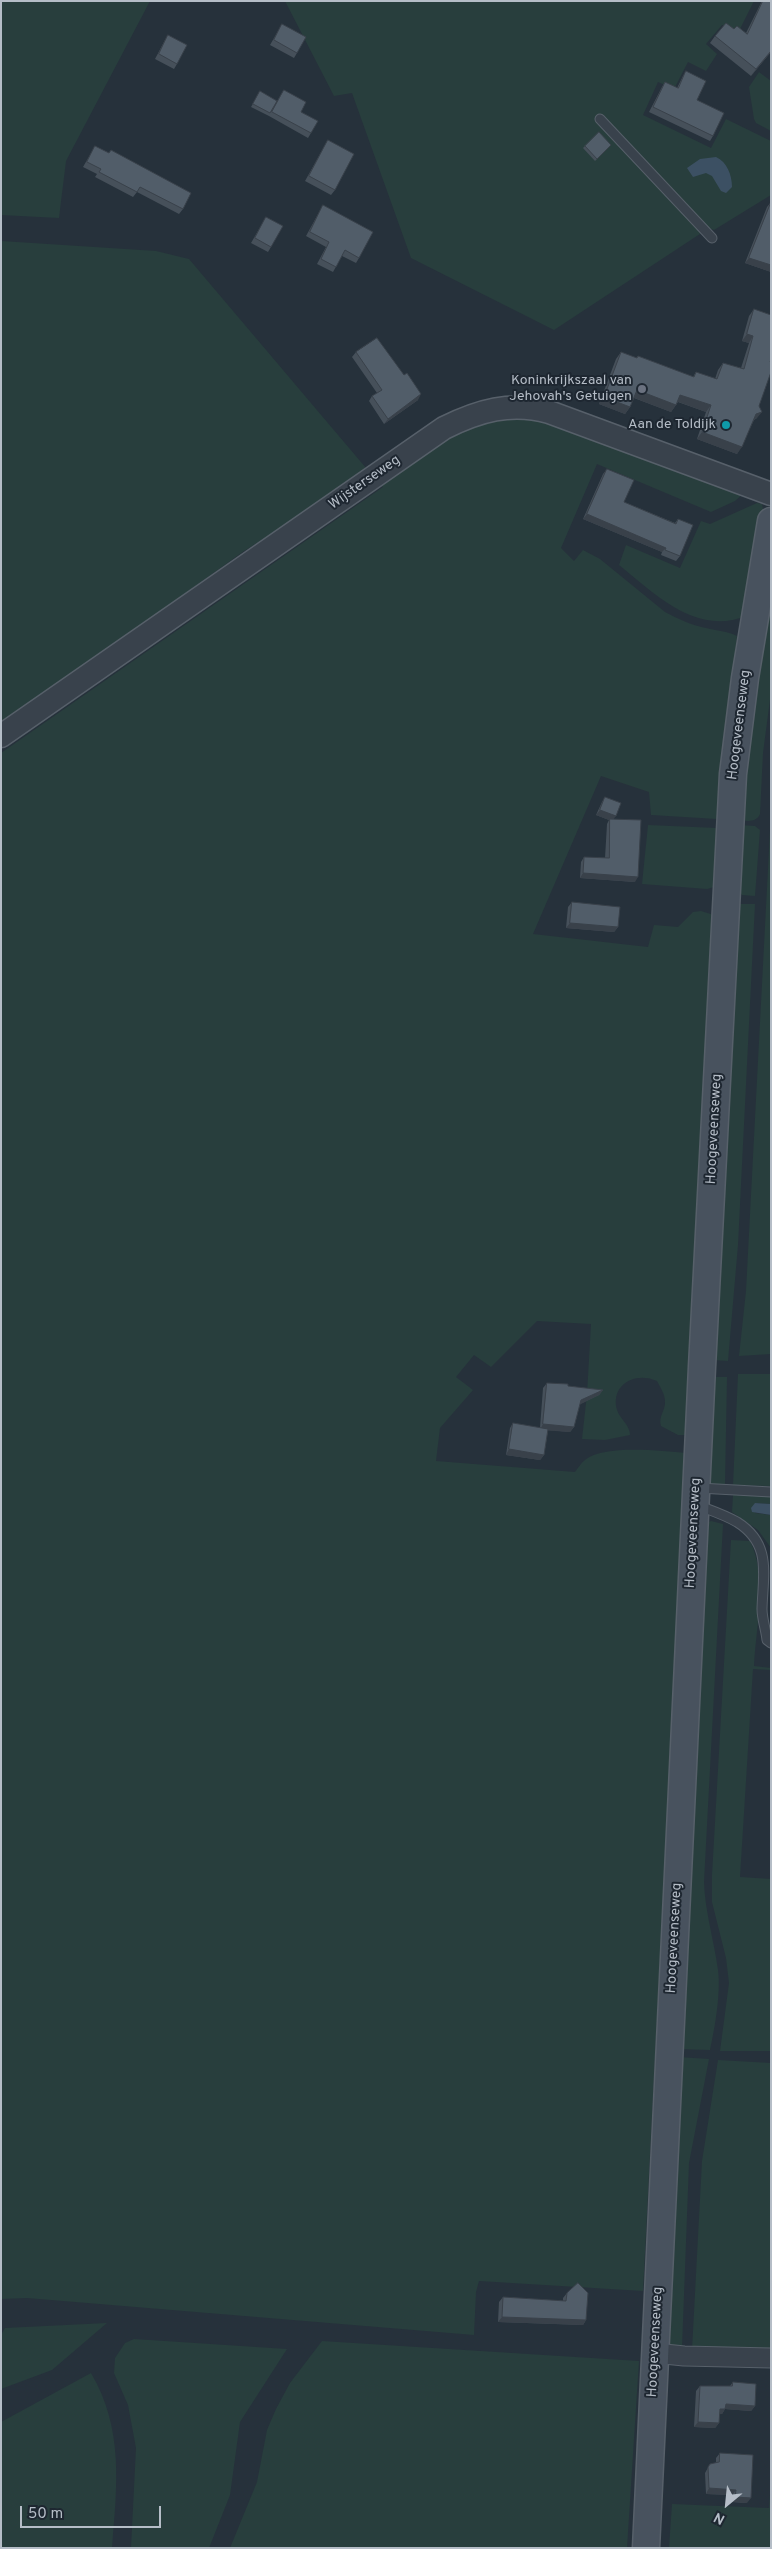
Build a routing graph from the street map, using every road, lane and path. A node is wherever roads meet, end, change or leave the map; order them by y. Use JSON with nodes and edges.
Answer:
{"nodes":[{"id":1,"x":600,"y":119,"type":"dead end"},
{"id":2,"x":712,"y":238,"type":"dead end"},
{"id":3,"x":771,"y":494,"type":"edge"},
{"id":4,"x":771,"y":522,"type":"edge"},
{"id":5,"x":1,"y":736,"type":"edge"},
{"id":6,"x":771,"y":1492,"type":"edge"},
{"id":7,"x":696,"y":1496,"type":"junction"},
{"id":8,"x":771,"y":1643,"type":"edge"},
{"id":9,"x":655,"y":2353,"type":"junction"},
{"id":10,"x":771,"y":2358,"type":"edge"},
{"id":11,"x":646,"y":2548,"type":"edge"}],
"edges":[{"from":1,"to":2,"type":"lane"},
{"from":3,"to":5,"type":"street","name":"Wijsterseweg"},
{"from":4,"to":7,"type":"main road","name":"Hoogeveenseweg"},
{"from":6,"to":7,"type":"lane"},
{"from":7,"to":8,"type":"lane"},
{"from":7,"to":9,"type":"main road","name":"Hoogeveenseweg"},
{"from":9,"to":10,"type":"street","name":"Hoogeveenseweg"},
{"from":9,"to":11,"type":"main road","name":"Hoogeveenseweg"}]}
